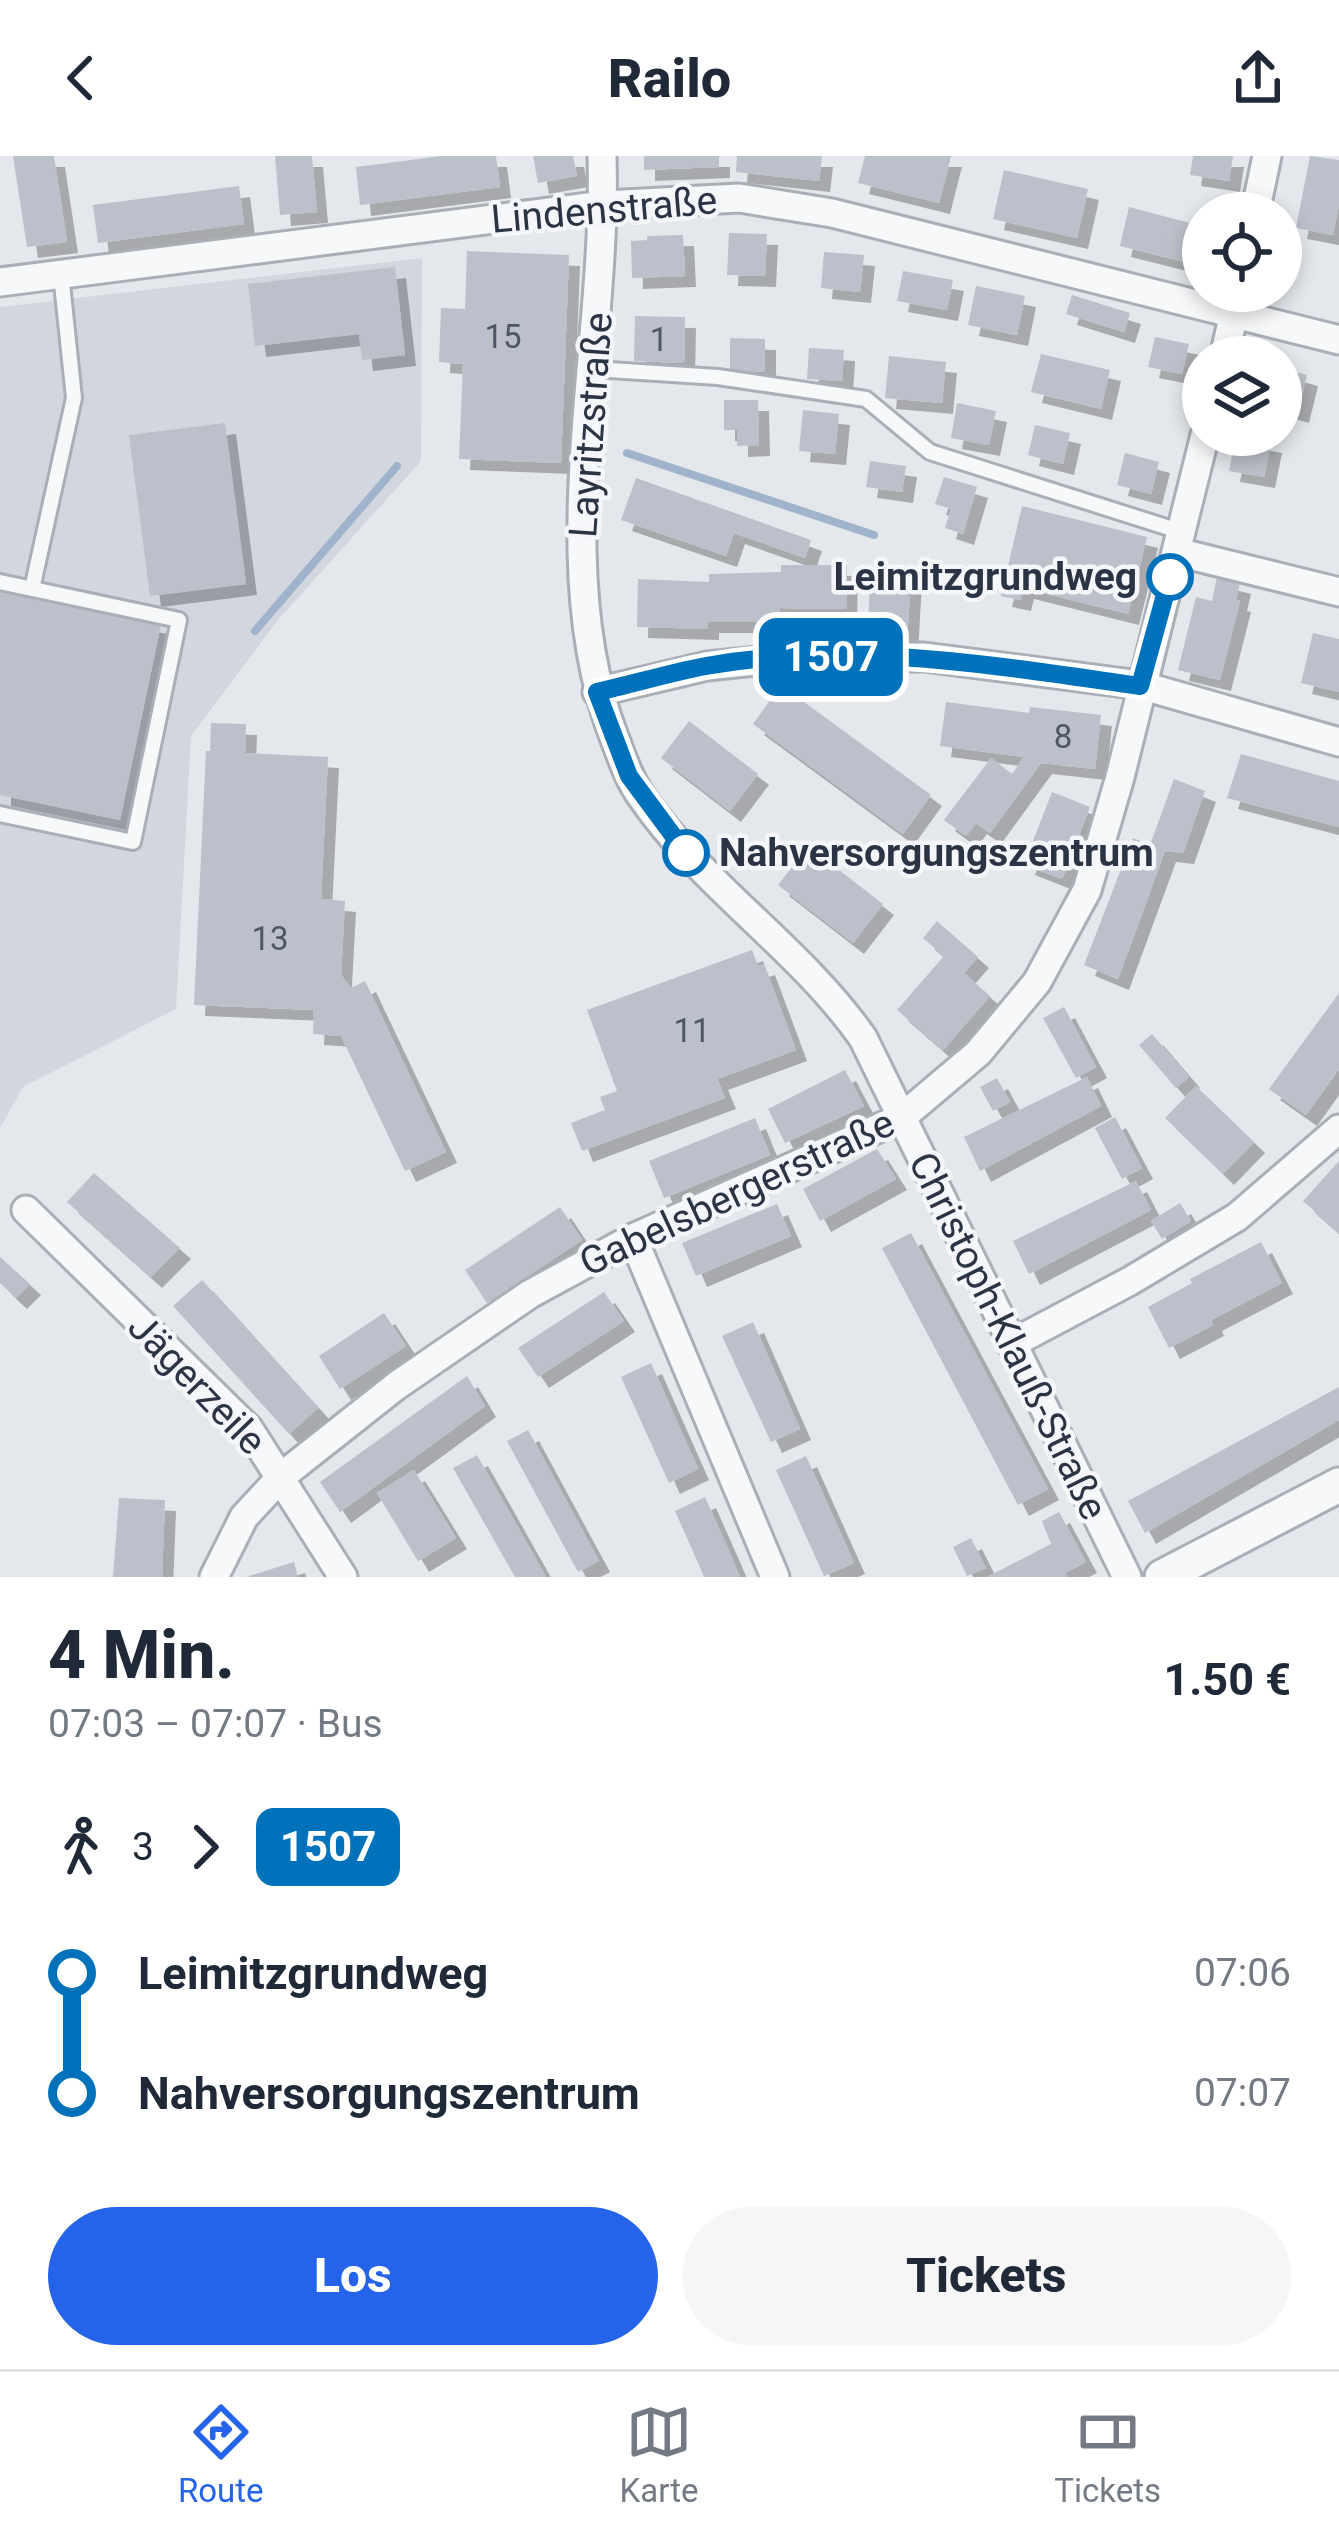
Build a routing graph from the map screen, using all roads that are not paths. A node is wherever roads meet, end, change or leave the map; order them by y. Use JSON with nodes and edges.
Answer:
{"nodes":[{"id":1,"x":602,"y":156,"type":"edge"},
{"id":2,"x":1267,"y":156,"type":"edge"},
{"id":3,"x":1259,"y":192,"type":"edge"},
{"id":4,"x":604,"y":205,"type":"junction"},
{"id":5,"x":61,"y":274,"type":"junction"},
{"id":6,"x":0,"y":282,"type":"edge"},
{"id":7,"x":1182,"y":291,"type":"edge"},
{"id":8,"x":1262,"y":312,"type":"edge"},
{"id":9,"x":1339,"y":340,"type":"edge"},
{"id":10,"x":594,"y":369,"type":"junction"},
{"id":11,"x":1200,"y":456,"type":"edge"},
{"id":12,"x":1180,"y":542,"type":"junction"},
{"id":13,"x":0,"y":582,"type":"edge"},
{"id":14,"x":32,"y":589,"type":"junction"},
{"id":15,"x":1339,"y":592,"type":"edge"},
{"id":16,"x":1140,"y":686,"type":"junction"},
{"id":17,"x":597,"y":692,"type":"junction"},
{"id":18,"x":1339,"y":742,"type":"edge"},
{"id":19,"x":0,"y":814,"type":"edge"},
{"id":20,"x":901,"y":1118,"type":"junction"},
{"id":21,"x":1339,"y":1129,"type":"edge"},
{"id":22,"x":26,"y":1210,"type":"dead end"},
{"id":23,"x":634,"y":1238,"type":"junction"},
{"id":24,"x":1010,"y":1344,"type":"junction"},
{"id":25,"x":282,"y":1477,"type":"junction"},
{"id":26,"x":1339,"y":1485,"type":"edge"},
{"id":27,"x":214,"y":1577,"type":"edge"},
{"id":28,"x":343,"y":1577,"type":"edge"},
{"id":29,"x":775,"y":1577,"type":"edge"},
{"id":30,"x":1127,"y":1577,"type":"edge"},
{"id":31,"x":1162,"y":1577,"type":"edge"}],
"edges":[{"from":1,"to":4,"type":"street","name":"Layritzstraße"},
{"from":2,"to":3,"type":"street"},
{"from":4,"to":5,"type":"street","name":"Lindenstraße"},
{"from":4,"to":7,"type":"street","name":"Lindenstraße"},
{"from":4,"to":10,"type":"street","name":"Layritzstraße"},
{"from":5,"to":6,"type":"street","name":"Lindenstraße"},
{"from":5,"to":14,"type":"lane"},
{"from":8,"to":9,"type":"street","name":"Lindenstraße"},
{"from":10,"to":12,"type":"lane"},
{"from":10,"to":17,"type":"street","name":"Layritzstraße"},
{"from":11,"to":12,"type":"street","name":"Gabelsbergerstraße"},
{"from":12,"to":15,"type":"street"},
{"from":12,"to":16,"type":"street","name":"Gabelsbergerstraße"},
{"from":13,"to":14,"type":"lane"},
{"from":14,"to":19,"type":"lane"},
{"from":16,"to":17,"type":"street"},
{"from":16,"to":18,"type":"street"},
{"from":16,"to":20,"type":"street","name":"Gabelsbergerstraße"},
{"from":17,"to":20,"type":"street","name":"Christoph-Klauß-Straße"},
{"from":20,"to":23,"type":"street","name":"Gabelsbergerstraße"},
{"from":20,"to":24,"type":"street","name":"Christoph-Klauß-Straße"},
{"from":21,"to":24,"type":"street"},
{"from":22,"to":25,"type":"street","name":"Jägerzeile"},
{"from":23,"to":25,"type":"street","name":"Gabelsbergerstraße"},
{"from":23,"to":29,"type":"street"},
{"from":24,"to":30,"type":"street","name":"Christoph-Klauß-Straße"},
{"from":25,"to":27,"type":"street","name":"Gabelsbergerstraße"},
{"from":25,"to":28,"type":"street","name":"Jägerzeile"},
{"from":26,"to":31,"type":"street"}]}
